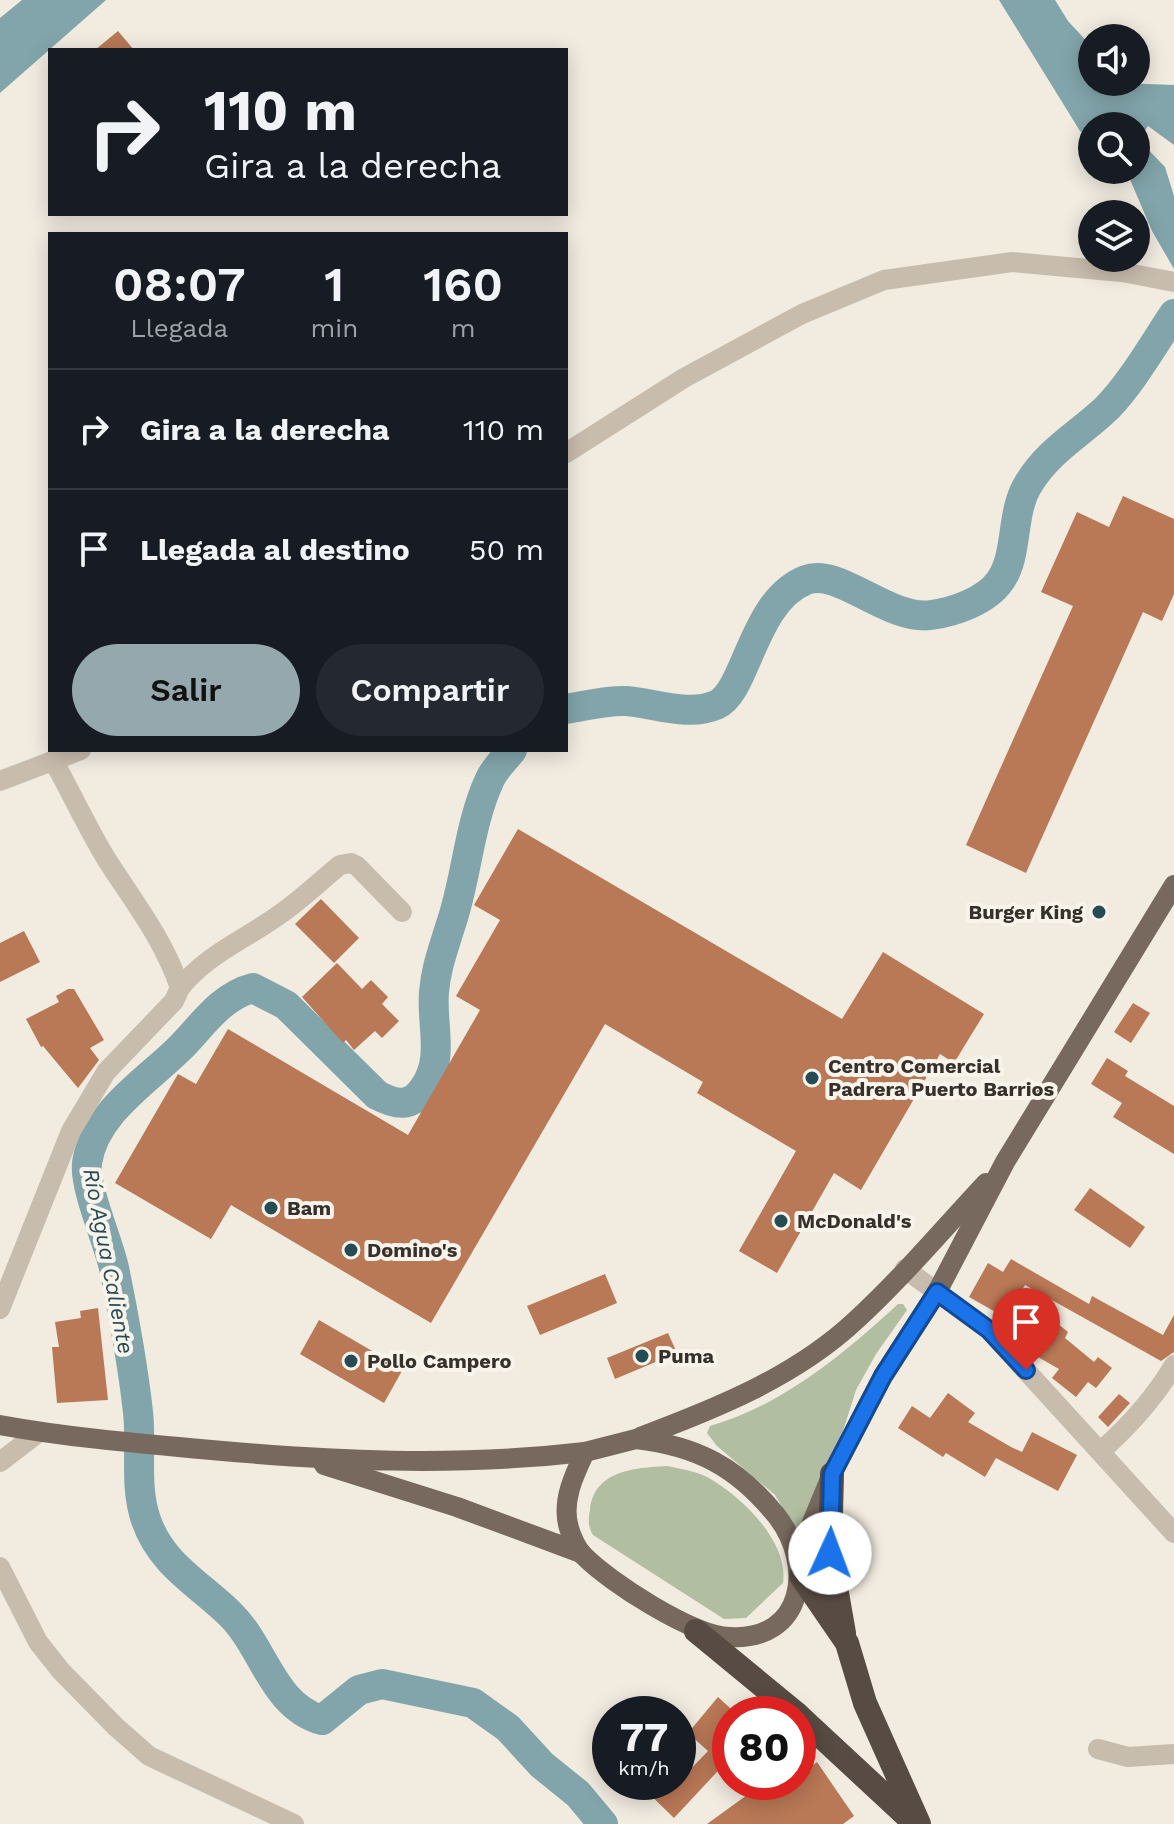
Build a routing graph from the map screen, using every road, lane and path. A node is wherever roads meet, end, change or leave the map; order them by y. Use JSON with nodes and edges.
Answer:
{"nodes":[{"id":1,"x":1174,"y":282,"type":"edge"},
{"id":2,"x":568,"y":452,"type":"edge"},
{"id":3,"x":76,"y":752,"type":"edge"},
{"id":4,"x":54,"y":762,"type":"junction"},
{"id":5,"x":0,"y":781,"type":"edge"},
{"id":6,"x":1174,"y":885,"type":"edge"},
{"id":7,"x":402,"y":912,"type":"dead end"},
{"id":8,"x":180,"y":988,"type":"junction"},
{"id":9,"x":1005,"y":1162,"type":"junction"},
{"id":10,"x":905,"y":1269,"type":"junction"},
{"id":11,"x":937,"y":1292,"type":"junction"},
{"id":12,"x":0,"y":1309,"type":"edge"},
{"id":13,"x":1174,"y":1365,"type":"edge"},
{"id":14,"x":0,"y":1425,"type":"edge"},
{"id":15,"x":39,"y":1432,"type":"junction"},
{"id":16,"x":636,"y":1439,"type":"junction"},
{"id":17,"x":1101,"y":1451,"type":"junction"},
{"id":18,"x":585,"y":1452,"type":"junction"},
{"id":19,"x":301,"y":1458,"type":"junction"},
{"id":20,"x":0,"y":1462,"type":"edge"},
{"id":21,"x":832,"y":1474,"type":"junction"},
{"id":22,"x":1174,"y":1533,"type":"edge"},
{"id":23,"x":581,"y":1553,"type":"junction"},
{"id":24,"x":0,"y":1567,"type":"edge"},
{"id":25,"x":799,"y":1568,"type":"junction"},
{"id":26,"x":696,"y":1631,"type":"junction"},
{"id":27,"x":847,"y":1643,"type":"junction"},
{"id":28,"x":776,"y":1696,"type":"edge"},
{"id":29,"x":816,"y":1731,"type":"edge"},
{"id":30,"x":1098,"y":1749,"type":"dead end"},
{"id":31,"x":1174,"y":1754,"type":"edge"},
{"id":32,"x":284,"y":1822,"type":"edge"},
{"id":33,"x":917,"y":1824,"type":"edge"}],
"edges":[{"from":1,"to":2,"type":"street"},
{"from":3,"to":4,"type":"street"},
{"from":4,"to":5,"type":"street"},
{"from":4,"to":8,"type":"street"},
{"from":6,"to":9,"type":"main road"},
{"from":7,"to":8,"type":"street"},
{"from":8,"to":12,"type":"street"},
{"from":9,"to":10,"type":"main road"},
{"from":9,"to":11,"type":"main road"},
{"from":10,"to":11,"type":"street"},
{"from":10,"to":16,"type":"main road"},
{"from":11,"to":17,"type":"street"},
{"from":11,"to":21,"type":"main road"},
{"from":13,"to":17,"type":"street"},
{"from":14,"to":15,"type":"main road"},
{"from":15,"to":19,"type":"main road"},
{"from":15,"to":20,"type":"street"},
{"from":16,"to":18,"type":"main road"},
{"from":16,"to":25,"type":"main road"},
{"from":17,"to":22,"type":"street"},
{"from":18,"to":19,"type":"main road"},
{"from":18,"to":23,"type":"main road"},
{"from":19,"to":23,"type":"main road"},
{"from":21,"to":25,"type":"main road"},
{"from":21,"to":27,"type":"highway"},
{"from":23,"to":26,"type":"main road"},
{"from":24,"to":32,"type":"street"},
{"from":25,"to":26,"type":"main road"},
{"from":25,"to":27,"type":"highway"},
{"from":26,"to":28,"type":"highway"},
{"from":27,"to":33,"type":"highway"},
{"from":29,"to":33,"type":"highway"},
{"from":30,"to":31,"type":"street"}]}
